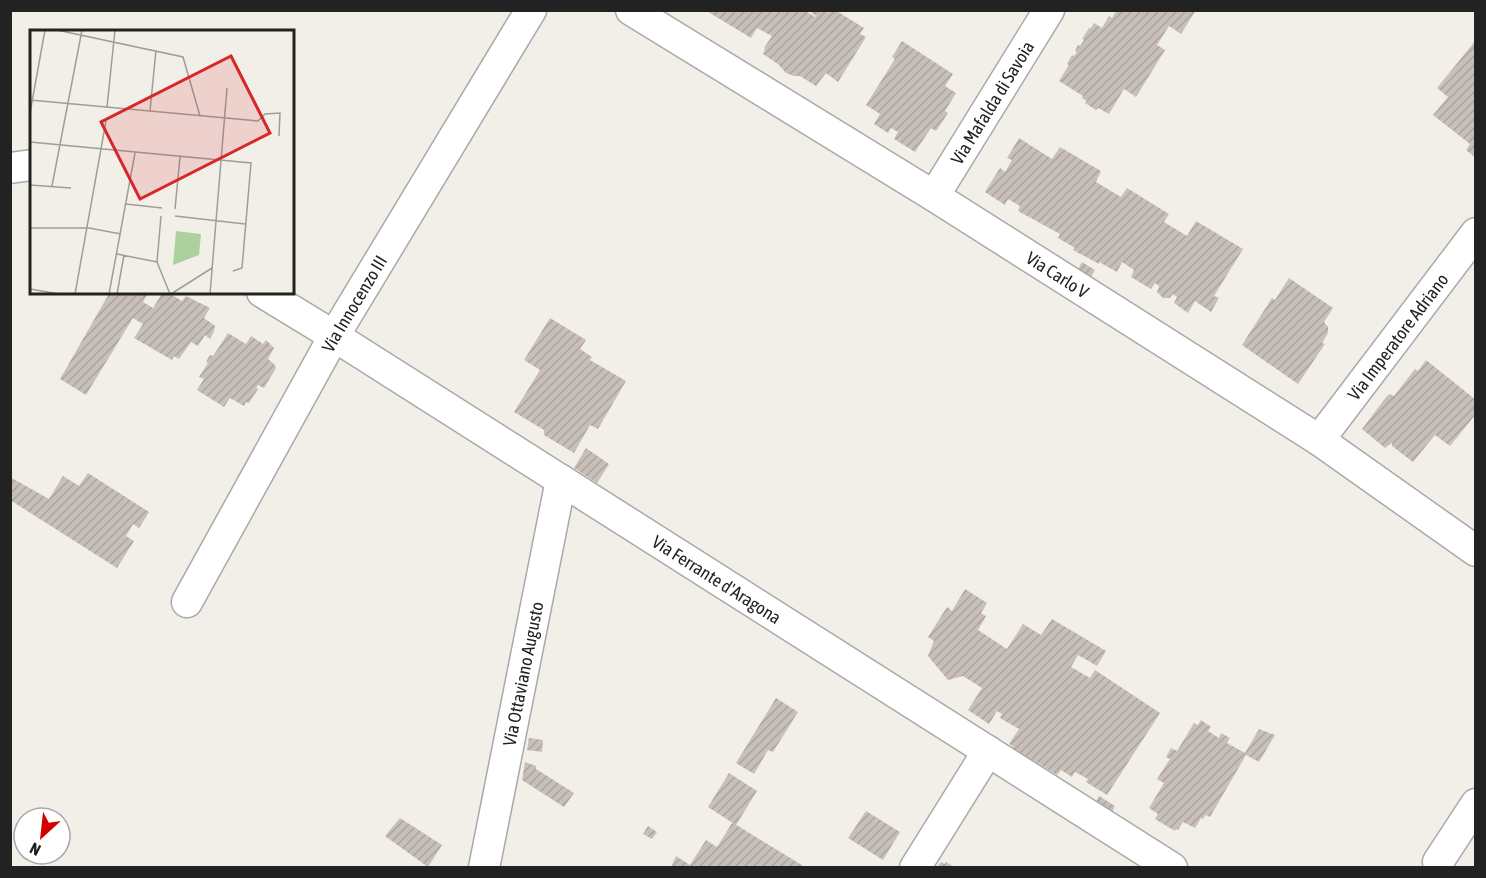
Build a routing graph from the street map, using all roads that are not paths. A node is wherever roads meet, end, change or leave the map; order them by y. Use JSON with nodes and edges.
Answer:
{"nodes":[{"id":1,"x":531,"y":10,"type":"edge"},
{"id":2,"x":632,"y":10,"type":"edge"},
{"id":3,"x":1049,"y":10,"type":"edge"},
{"id":4,"x":30,"y":165,"type":"edge"},
{"id":5,"x":10,"y":168,"type":"edge"},
{"id":6,"x":934,"y":196,"type":"junction"},
{"id":7,"x":1476,"y":232,"type":"edge"},
{"id":8,"x":265,"y":294,"type":"edge"},
{"id":9,"x":334,"y":336,"type":"junction"},
{"id":10,"x":1318,"y":440,"type":"junction"},
{"id":11,"x":561,"y":480,"type":"junction"},
{"id":12,"x":1476,"y":551,"type":"edge"},
{"id":13,"x":187,"y":602,"type":"dead end"},
{"id":14,"x":988,"y":751,"type":"junction"},
{"id":15,"x":1476,"y":804,"type":"edge"},
{"id":16,"x":1438,"y":862,"type":"dead end"},
{"id":17,"x":484,"y":867,"type":"edge"},
{"id":18,"x":915,"y":867,"type":"edge"},
{"id":19,"x":1172,"y":867,"type":"edge"}],
"edges":[{"from":1,"to":9,"type":"street","name":"Via Innocenzo III"},
{"from":2,"to":6,"type":"street","name":"Via Carlo V"},
{"from":3,"to":6,"type":"street","name":"Via Mafalda di Savoia"},
{"from":4,"to":5,"type":"street"},
{"from":6,"to":10,"type":"street","name":"Via Carlo V"},
{"from":7,"to":10,"type":"street","name":"Via Imperatore Adriano"},
{"from":8,"to":9,"type":"street","name":"Via Ferrante d'Aragona"},
{"from":9,"to":11,"type":"street","name":"Via Ferrante d'Aragona"},
{"from":9,"to":13,"type":"street","name":"Via Innocenzo III"},
{"from":10,"to":12,"type":"street","name":"Via Carlo V"},
{"from":11,"to":14,"type":"street","name":"Via Ferrante d'Aragona"},
{"from":11,"to":17,"type":"street","name":"Via Ottaviano Augusto"},
{"from":14,"to":18,"type":"street"},
{"from":14,"to":19,"type":"street","name":"Via Ferrante d'Aragona"},
{"from":15,"to":16,"type":"street"}]}
